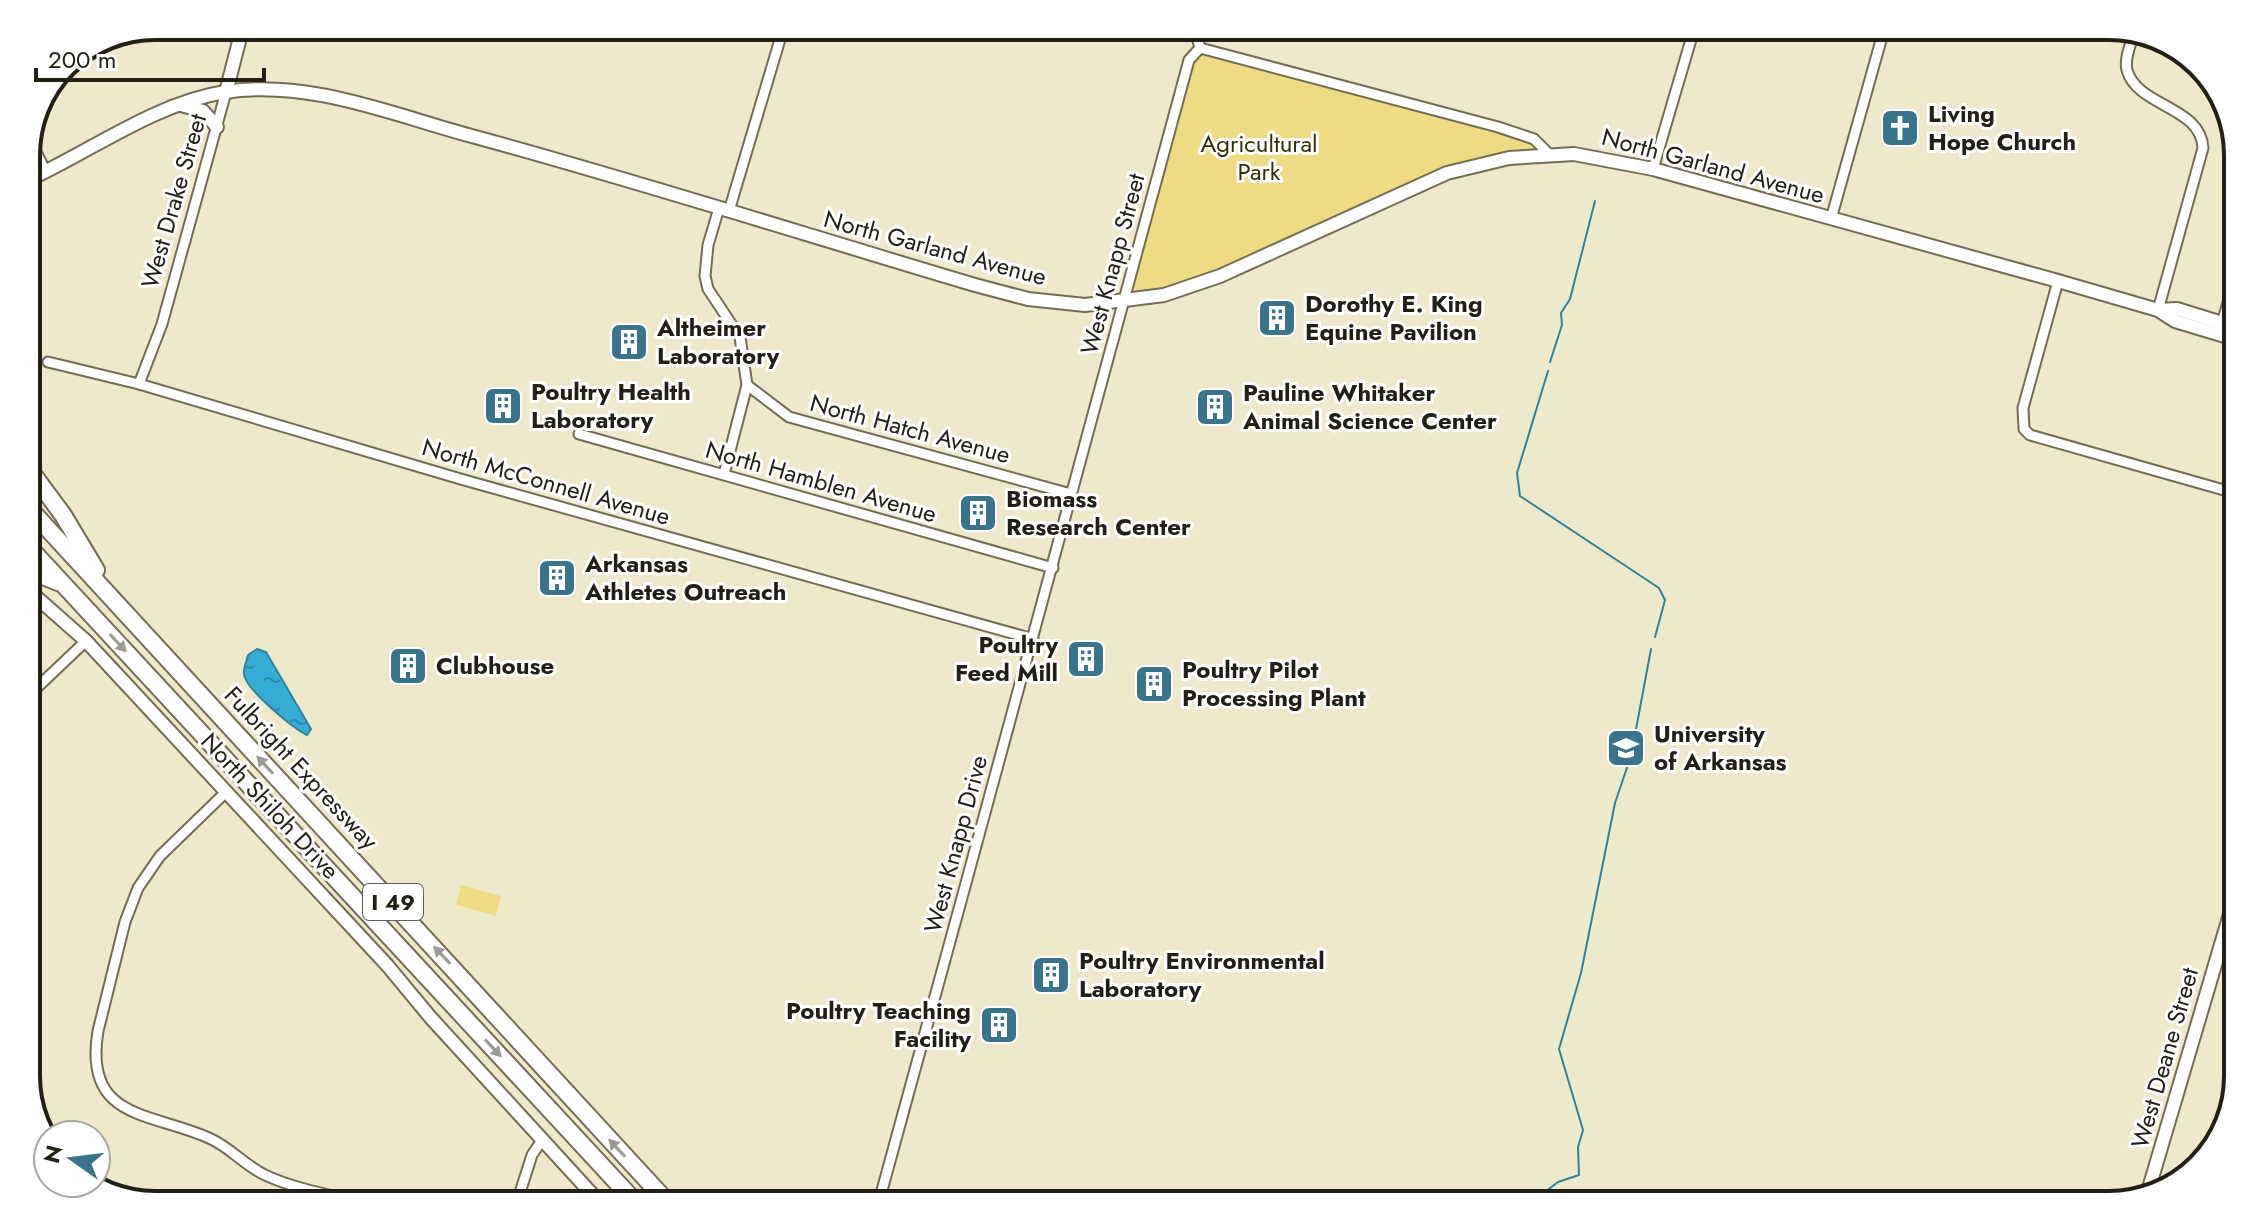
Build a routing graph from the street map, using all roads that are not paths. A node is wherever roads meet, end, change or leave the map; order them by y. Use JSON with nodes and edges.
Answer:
{"nodes":[{"id":1,"x":239,"y":40,"type":"edge"},
{"id":2,"x":779,"y":40,"type":"edge"},
{"id":3,"x":1198,"y":40,"type":"edge"},
{"id":4,"x":1691,"y":40,"type":"edge"},
{"id":5,"x":1881,"y":40,"type":"edge"},
{"id":6,"x":2132,"y":43,"type":"edge"},
{"id":7,"x":1200,"y":48,"type":"junction"},
{"id":8,"x":226,"y":92,"type":"junction"},
{"id":9,"x":181,"y":105,"type":"junction"},
{"id":10,"x":217,"y":127,"type":"junction"},
{"id":11,"x":1550,"y":155,"type":"junction"},
{"id":12,"x":40,"y":160,"type":"edge"},
{"id":13,"x":1653,"y":169,"type":"junction"},
{"id":14,"x":46,"y":172,"type":"junction"},
{"id":15,"x":40,"y":175,"type":"edge"},
{"id":16,"x":724,"y":209,"type":"junction"},
{"id":17,"x":1831,"y":219,"type":"junction"},
{"id":18,"x":2058,"y":281,"type":"junction"},
{"id":19,"x":1121,"y":302,"type":"junction"},
{"id":20,"x":2158,"y":310,"type":"junction"},
{"id":21,"x":2224,"y":316,"type":"edge"},
{"id":22,"x":2222,"y":323,"type":"joint"},
{"id":23,"x":2224,"y":336,"type":"edge"},
{"id":24,"x":48,"y":362,"type":"dead end"},
{"id":25,"x":139,"y":384,"type":"junction"},
{"id":26,"x":747,"y":385,"type":"junction"},
{"id":27,"x":579,"y":434,"type":"dead end"},
{"id":28,"x":724,"y":474,"type":"junction"},
{"id":29,"x":40,"y":484,"type":"edge"},
{"id":30,"x":2224,"y":490,"type":"edge"},
{"id":31,"x":1071,"y":494,"type":"junction"},
{"id":32,"x":40,"y":520,"type":"edge"},
{"id":33,"x":40,"y":559,"type":"edge"},
{"id":34,"x":1053,"y":568,"type":"junction"},
{"id":35,"x":40,"y":575,"type":"edge"},
{"id":36,"x":65,"y":585,"type":"junction"},
{"id":37,"x":40,"y":600,"type":"edge"},
{"id":38,"x":115,"y":601,"type":"junction"},
{"id":39,"x":1033,"y":639,"type":"junction"},
{"id":40,"x":86,"y":641,"type":"junction"},
{"id":41,"x":40,"y":685,"type":"edge"},
{"id":42,"x":226,"y":792,"type":"junction"},
{"id":43,"x":2224,"y":934,"type":"edge"},
{"id":44,"x":542,"y":1140,"type":"junction"},
{"id":45,"x":2151,"y":1183,"type":"edge"},
{"id":46,"x":319,"y":1191,"type":"edge"},
{"id":47,"x":520,"y":1191,"type":"edge"},
{"id":48,"x":589,"y":1191,"type":"edge"},
{"id":49,"x":625,"y":1191,"type":"edge"},
{"id":50,"x":657,"y":1191,"type":"edge"},
{"id":51,"x":882,"y":1191,"type":"edge"}],
"edges":[{"from":1,"to":8,"type":"main road","name":"West Drake Street"},
{"from":2,"to":16,"type":"street"},
{"from":3,"to":7,"type":"street"},
{"from":4,"to":13,"type":"street"},
{"from":5,"to":17,"type":"street"},
{"from":6,"to":20,"type":"street"},
{"from":7,"to":11,"type":"street"},
{"from":7,"to":19,"type":"street","name":"West Knapp Street"},
{"from":8,"to":9,"type":"main road","name":"North Garland Avenue"},
{"from":8,"to":10,"type":"street","name":"West Drake Street"},
{"from":8,"to":16,"type":"main road","name":"North Garland Avenue"},
{"from":9,"to":10,"type":"main road"},
{"from":9,"to":14,"type":"main road","name":"North Garland Avenue"},
{"from":10,"to":25,"type":"street","name":"West Drake Street"},
{"from":11,"to":13,"type":"main road","name":"North Garland Avenue"},
{"from":11,"to":19,"type":"main road","name":"North Garland Avenue"},
{"from":12,"to":14,"type":"street"},
{"from":13,"to":17,"type":"main road","name":"North Garland Avenue"},
{"from":14,"to":15,"type":"main road","name":"North Garland Avenue"},
{"from":16,"to":19,"type":"main road","name":"North Garland Avenue"},
{"from":16,"to":26,"type":"street"},
{"from":17,"to":18,"type":"main road","name":"North Garland Avenue"},
{"from":18,"to":20,"type":"main road","name":"North Garland Avenue"},
{"from":18,"to":30,"type":"street"},
{"from":19,"to":31,"type":"street","name":"West Knapp Street"},
{"from":20,"to":22,"type":"main road","name":"North Garland Avenue"},
{"from":20,"to":23,"type":"main road","name":"North Garland Avenue"},
{"from":21,"to":22,"type":"street"},
{"from":24,"to":25,"type":"street","name":"North McConnell Avenue"},
{"from":25,"to":39,"type":"street","name":"North McConnell Avenue"},
{"from":26,"to":28,"type":"street"},
{"from":26,"to":31,"type":"street","name":"North Hatch Avenue"},
{"from":27,"to":28,"type":"street","name":"North Hamblen Avenue"},
{"from":28,"to":34,"type":"street","name":"North Hamblen Avenue"},
{"from":29,"to":38,"type":"highway"},
{"from":31,"to":34,"type":"street","name":"West Knapp Drive"},
{"from":32,"to":38,"type":"highway","name":"Fulbright Expressway","number":"I 49"},
{"from":33,"to":36,"type":"highway","name":"Fulbright Expressway","number":"I 49"},
{"from":34,"to":39,"type":"street","name":"West Knapp Drive"},
{"from":35,"to":36,"type":"highway"},
{"from":36,"to":49,"type":"highway","name":"Fulbright Expressway","number":"I 49","one_way":true},
{"from":37,"to":40,"type":"main road","name":"North Shiloh Drive"},
{"from":50,"to":38,"type":"highway","name":"Fulbright Expressway","number":"I 49","one_way":true},
{"from":39,"to":51,"type":"street","name":"West Knapp Drive"},
{"from":40,"to":41,"type":"street"},
{"from":40,"to":42,"type":"main road","name":"North Shiloh Drive"},
{"from":42,"to":44,"type":"main road","name":"North Shiloh Drive"},
{"from":42,"to":46,"type":"street"},
{"from":43,"to":45,"type":"main road","name":"West Deane Street"},
{"from":44,"to":47,"type":"street"},
{"from":44,"to":48,"type":"main road","name":"North Shiloh Drive"}]}
